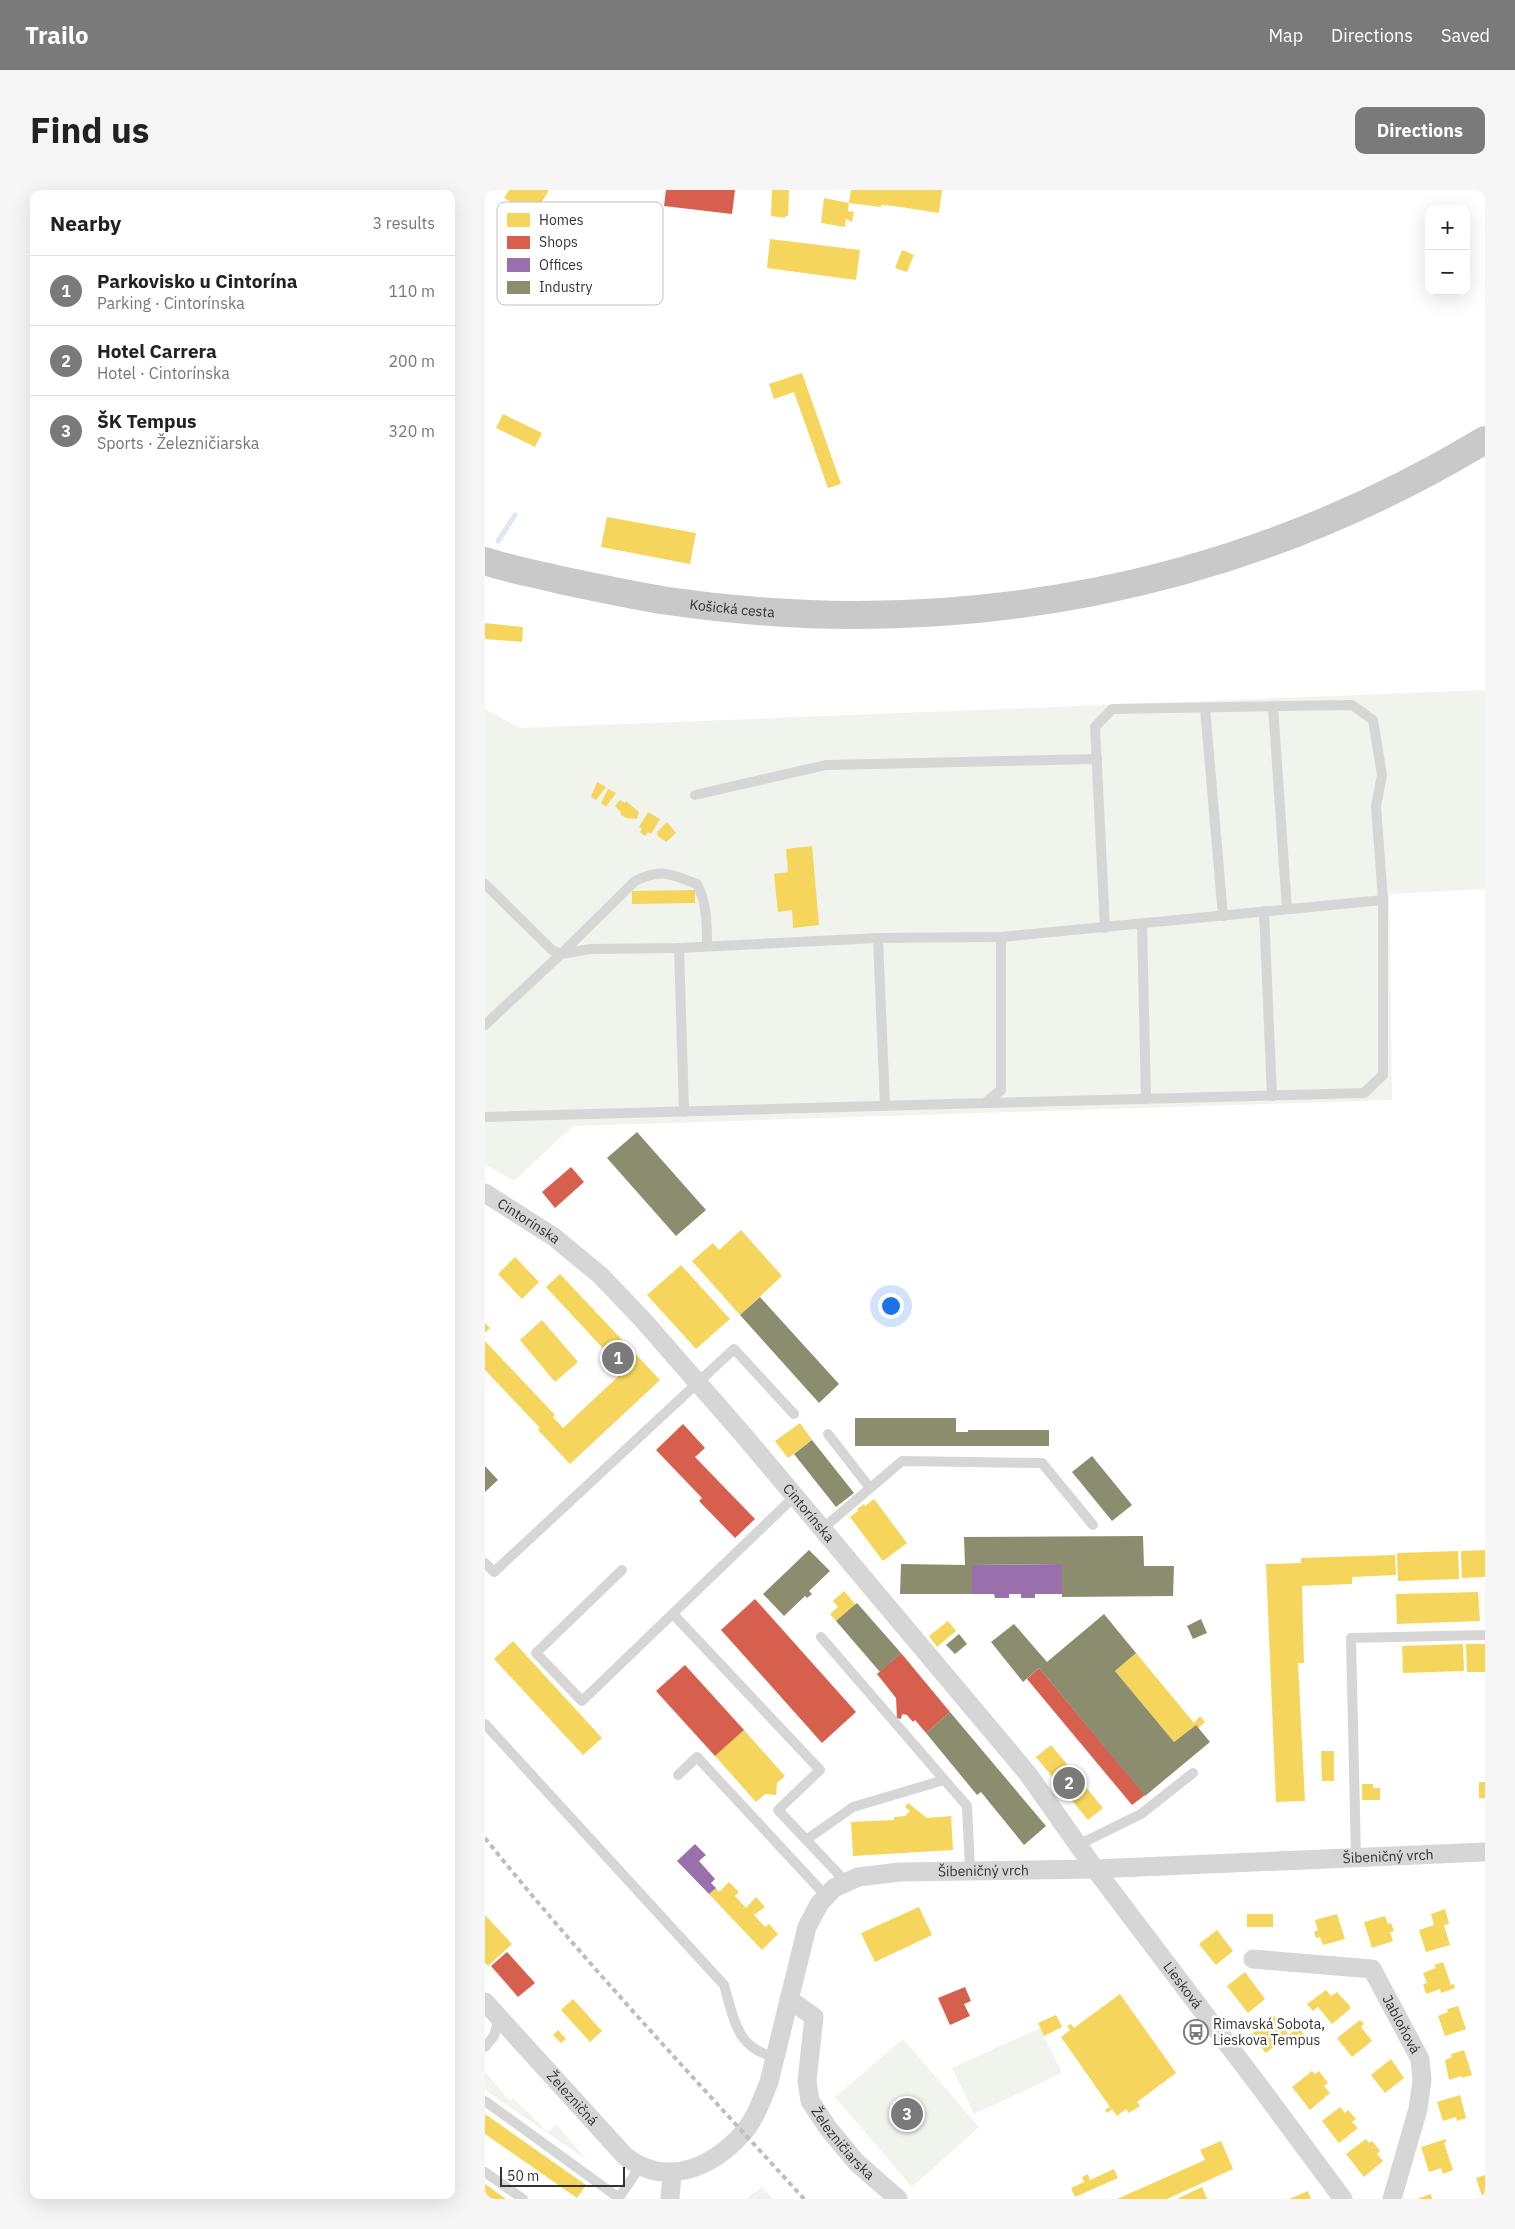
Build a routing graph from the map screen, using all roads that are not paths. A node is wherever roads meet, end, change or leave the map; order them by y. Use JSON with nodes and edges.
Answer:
{"nodes":[{"id":1,"x":1485,"y":440,"type":"edge"},
{"id":2,"x":485,"y":561,"type":"edge"},
{"id":3,"x":1273,"y":706,"type":"junction"},
{"id":4,"x":1205,"y":708,"type":"junction"},
{"id":5,"x":1097,"y":759,"type":"junction"},
{"id":6,"x":695,"y":795,"type":"dead end"},
{"id":7,"x":485,"y":884,"type":"edge"},
{"id":8,"x":1383,"y":900,"type":"junction"},
{"id":9,"x":1287,"y":909,"type":"junction"},
{"id":10,"x":1264,"y":911,"type":"junction"},
{"id":11,"x":1223,"y":916,"type":"junction"},
{"id":12,"x":1142,"y":924,"type":"junction"},
{"id":13,"x":1105,"y":928,"type":"junction"},
{"id":14,"x":1001,"y":937,"type":"junction"},
{"id":15,"x":878,"y":938,"type":"junction"},
{"id":16,"x":707,"y":945,"type":"junction"},
{"id":17,"x":679,"y":948,"type":"junction"},
{"id":18,"x":561,"y":954,"type":"junction"},
{"id":19,"x":485,"y":1025,"type":"edge"},
{"id":20,"x":1272,"y":1096,"type":"junction"},
{"id":21,"x":1145,"y":1099,"type":"junction"},
{"id":22,"x":985,"y":1103,"type":"junction"},
{"id":23,"x":885,"y":1106,"type":"junction"},
{"id":24,"x":684,"y":1112,"type":"junction"},
{"id":25,"x":485,"y":1117,"type":"edge"},
{"id":26,"x":485,"y":1193,"type":"edge"},
{"id":27,"x":698,"y":1383,"type":"junction"},
{"id":28,"x":794,"y":1414,"type":"dead end"},
{"id":29,"x":828,"y":1434,"type":"dead end"},
{"id":30,"x":870,"y":1488,"type":"junction"},
{"id":31,"x":795,"y":1496,"type":"junction"},
{"id":32,"x":1093,"y":1525,"type":"dead end"},
{"id":33,"x":822,"y":1529,"type":"junction"},
{"id":34,"x":485,"y":1563,"type":"edge"},
{"id":35,"x":622,"y":1570,"type":"dead end"},
{"id":36,"x":673,"y":1614,"type":"junction"},
{"id":37,"x":1485,"y":1635,"type":"edge"},
{"id":38,"x":821,"y":1637,"type":"dead end"},
{"id":39,"x":485,"y":1724,"type":"edge"},
{"id":40,"x":1193,"y":1773,"type":"dead end"},
{"id":41,"x":678,"y":1776,"type":"dead end"},
{"id":42,"x":944,"y":1780,"type":"junction"},
{"id":43,"x":806,"y":1840,"type":"junction"},
{"id":44,"x":1078,"y":1845,"type":"junction"},
{"id":45,"x":1485,"y":1852,"type":"edge"},
{"id":46,"x":1356,"y":1858,"type":"junction"},
{"id":47,"x":1095,"y":1869,"type":"junction"},
{"id":48,"x":971,"y":1870,"type":"junction"},
{"id":49,"x":846,"y":1882,"type":"junction"},
{"id":50,"x":826,"y":1896,"type":"junction"},
{"id":51,"x":1253,"y":1959,"type":"dead end"},
{"id":52,"x":789,"y":1999,"type":"junction"},
{"id":53,"x":485,"y":2002,"type":"edge"},
{"id":54,"x":499,"y":2018,"type":"junction"},
{"id":55,"x":485,"y":2047,"type":"edge"},
{"id":56,"x":775,"y":2057,"type":"junction"},
{"id":57,"x":485,"y":2101,"type":"edge"},
{"id":58,"x":640,"y":2167,"type":"junction"},
{"id":59,"x":485,"y":2172,"type":"edge"},
{"id":60,"x":672,"y":2173,"type":"junction"},
{"id":61,"x":619,"y":2198,"type":"edge"},
{"id":62,"x":523,"y":2199,"type":"edge"},
{"id":63,"x":671,"y":2199,"type":"edge"},
{"id":64,"x":899,"y":2199,"type":"edge"},
{"id":65,"x":1343,"y":2199,"type":"edge"},
{"id":66,"x":1392,"y":2199,"type":"edge"}],
"edges":[{"from":1,"to":2,"type":"main road","name":"Košická cesta"},
{"from":3,"to":4,"type":"lane"},
{"from":3,"to":8,"type":"lane"},
{"from":3,"to":9,"type":"lane"},
{"from":4,"to":5,"type":"lane"},
{"from":4,"to":11,"type":"lane"},
{"from":5,"to":6,"type":"lane"},
{"from":5,"to":13,"type":"lane"},
{"from":7,"to":18,"type":"lane"},
{"from":8,"to":9,"type":"lane"},
{"from":8,"to":20,"type":"lane"},
{"from":9,"to":10,"type":"lane"},
{"from":10,"to":11,"type":"lane"},
{"from":10,"to":20,"type":"lane"},
{"from":11,"to":12,"type":"lane"},
{"from":12,"to":13,"type":"lane"},
{"from":12,"to":21,"type":"lane"},
{"from":13,"to":14,"type":"lane"},
{"from":14,"to":15,"type":"lane"},
{"from":14,"to":22,"type":"lane"},
{"from":15,"to":16,"type":"lane"},
{"from":15,"to":23,"type":"lane"},
{"from":16,"to":17,"type":"lane"},
{"from":16,"to":18,"type":"lane"},
{"from":17,"to":18,"type":"lane"},
{"from":17,"to":24,"type":"lane"},
{"from":18,"to":19,"type":"lane"},
{"from":20,"to":21,"type":"lane"},
{"from":21,"to":22,"type":"lane"},
{"from":22,"to":23,"type":"lane"},
{"from":23,"to":24,"type":"lane"},
{"from":24,"to":25,"type":"lane"},
{"from":26,"to":27,"type":"street","name":"Cintorínska"},
{"from":27,"to":28,"type":"lane"},
{"from":27,"to":31,"type":"street","name":"Cintorínska"},
{"from":27,"to":34,"type":"lane"},
{"from":29,"to":30,"type":"lane"},
{"from":30,"to":32,"type":"lane"},
{"from":30,"to":33,"type":"lane"},
{"from":31,"to":33,"type":"street","name":"Cintorínska"},
{"from":31,"to":36,"type":"lane"},
{"from":33,"to":44,"type":"street","name":"Cintorínska"},
{"from":35,"to":36,"type":"lane"},
{"from":36,"to":43,"type":"lane"},
{"from":37,"to":46,"type":"lane"},
{"from":38,"to":42,"type":"lane"},
{"from":39,"to":56,"type":"lane"},
{"from":40,"to":44,"type":"lane"},
{"from":41,"to":50,"type":"lane"},
{"from":42,"to":43,"type":"lane"},
{"from":42,"to":48,"type":"lane"},
{"from":43,"to":49,"type":"lane"},
{"from":44,"to":47,"type":"street","name":"Cintorínska"},
{"from":45,"to":46,"type":"street","name":"Šibeničný vrch"},
{"from":46,"to":47,"type":"street","name":"Šibeničný vrch"},
{"from":47,"to":48,"type":"street","name":"Šibeničný vrch"},
{"from":47,"to":65,"type":"street","name":"Liesková"},
{"from":48,"to":49,"type":"street","name":"Šibeničný vrch"},
{"from":49,"to":50,"type":"street","name":"Šibeničný vrch"},
{"from":50,"to":52,"type":"street","name":"Šibeničný vrch"},
{"from":51,"to":66,"type":"street","name":"Jabloňová"},
{"from":52,"to":56,"type":"street","name":"Šibeničný vrch"},
{"from":52,"to":64,"type":"street","name":"Železničiarska"},
{"from":53,"to":54,"type":"street","name":"Železničná"},
{"from":54,"to":55,"type":"lane"},
{"from":54,"to":58,"type":"street","name":"Železničná"},
{"from":56,"to":60,"type":"street","name":"Šibeničný vrch"},
{"from":57,"to":61,"type":"lane"},
{"from":58,"to":60,"type":"street","name":"Železničná"},
{"from":58,"to":61,"type":"lane"},
{"from":59,"to":62,"type":"lane"},
{"from":60,"to":63,"type":"street"}]}
